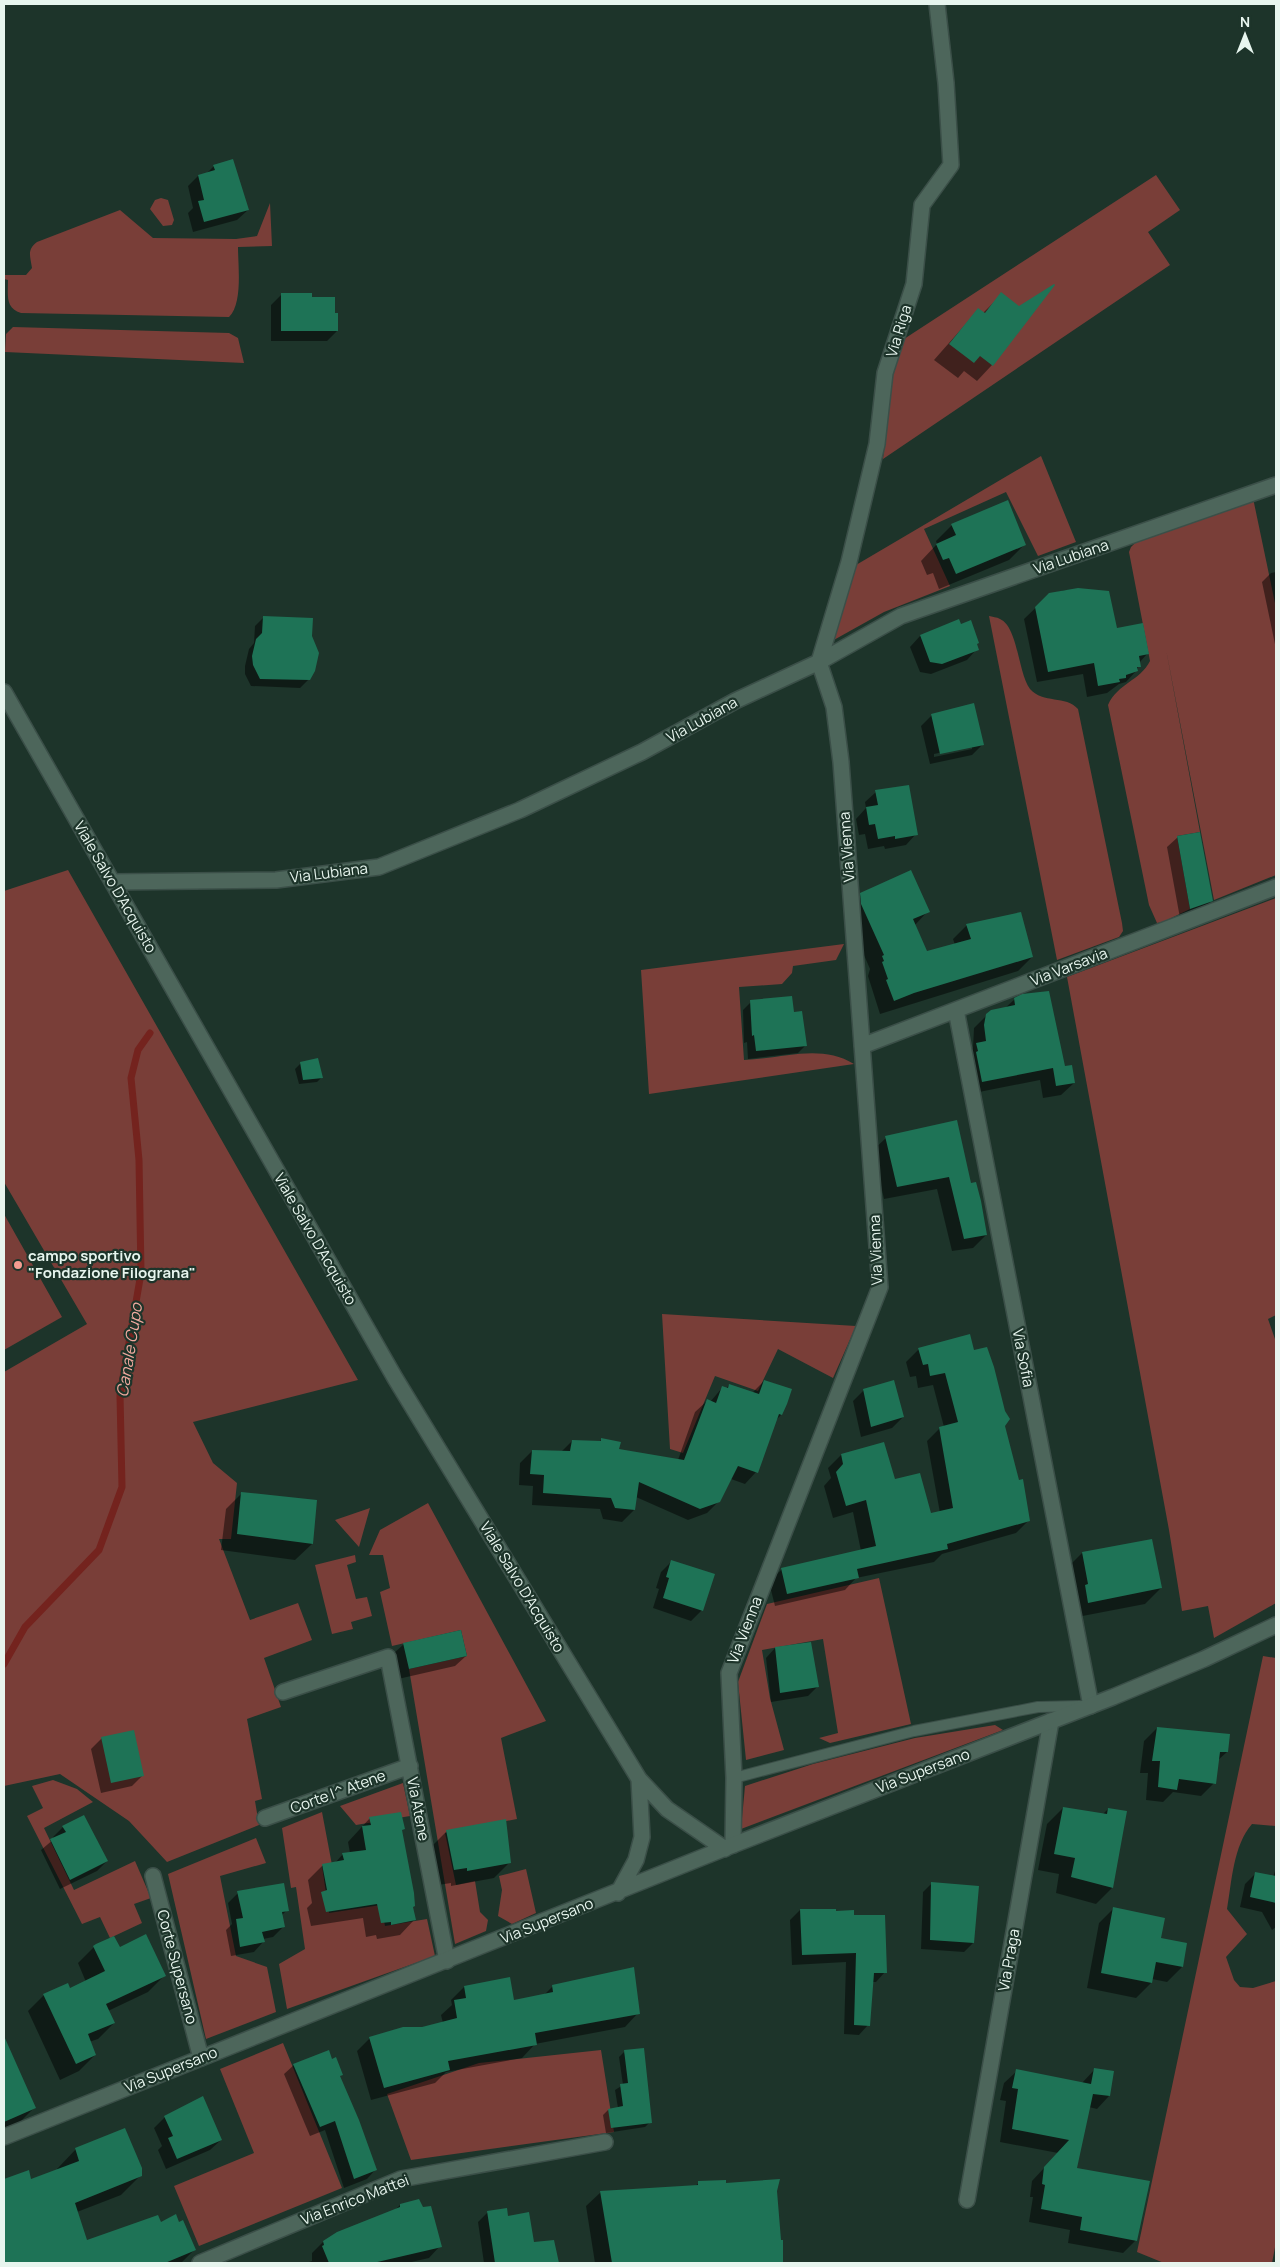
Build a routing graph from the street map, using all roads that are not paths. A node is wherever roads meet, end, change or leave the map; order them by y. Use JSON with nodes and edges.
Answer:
{"nodes":[{"id":1,"x":937,"y":4,"type":"edge"},
{"id":2,"x":1276,"y":485,"type":"edge"},
{"id":3,"x":819,"y":662,"type":"junction"},
{"id":4,"x":4,"y":692,"type":"edge"},
{"id":5,"x":113,"y":882,"type":"junction"},
{"id":6,"x":1276,"y":887,"type":"edge"},
{"id":7,"x":956,"y":1010,"type":"junction"},
{"id":8,"x":862,"y":1046,"type":"junction"},
{"id":9,"x":1276,"y":1625,"type":"edge"},
{"id":10,"x":283,"y":1692,"type":"dead end"},
{"id":11,"x":1091,"y":1706,"type":"junction"},
{"id":12,"x":1051,"y":1721,"type":"junction"},
{"id":13,"x":410,"y":1766,"type":"junction"},
{"id":14,"x":639,"y":1778,"type":"junction"},
{"id":15,"x":734,"y":1778,"type":"junction"},
{"id":16,"x":265,"y":1818,"type":"dead end"},
{"id":17,"x":729,"y":1847,"type":"junction"},
{"id":18,"x":153,"y":1876,"type":"dead end"},
{"id":19,"x":618,"y":1893,"type":"junction"},
{"id":20,"x":447,"y":1961,"type":"junction"},
{"id":21,"x":201,"y":2058,"type":"junction"},
{"id":22,"x":4,"y":2138,"type":"edge"},
{"id":23,"x":605,"y":2142,"type":"dead end"},
{"id":24,"x":967,"y":2200,"type":"dead end"},
{"id":25,"x":200,"y":2263,"type":"edge"}],
"edges":[{"from":1,"to":3,"type":"street","name":"Via Riga"},
{"from":2,"to":3,"type":"street","name":"Via Lubiana"},
{"from":3,"to":5,"type":"street","name":"Via Lubiana"},
{"from":3,"to":8,"type":"street","name":"Via Vienna"},
{"from":4,"to":5,"type":"street","name":"Viale Salvo D'Acquisto"},
{"from":5,"to":14,"type":"street","name":"Viale Salvo D'Acquisto"},
{"from":6,"to":7,"type":"street","name":"Via Varsavia"},
{"from":7,"to":8,"type":"street","name":"Via Varsavia"},
{"from":7,"to":11,"type":"street","name":"Via Sofia"},
{"from":8,"to":15,"type":"street","name":"Via Vienna"},
{"from":9,"to":11,"type":"street","name":"Via Supersano"},
{"from":10,"to":13,"type":"street","name":"Via Atene"},
{"from":11,"to":12,"type":"street","name":"Via Supersano"},
{"from":11,"to":15,"type":"lane","name":"Via Supersano"},
{"from":12,"to":17,"type":"street","name":"Via Supersano"},
{"from":12,"to":24,"type":"street","name":"Via Praga"},
{"from":13,"to":16,"type":"street","name":"Corte I^ Atene"},
{"from":13,"to":20,"type":"street","name":"Via Atene"},
{"from":14,"to":17,"type":"street","name":"Viale Salvo D'Acquisto"},
{"from":14,"to":19,"type":"street","name":"Viale Salvo D'Acquisto"},
{"from":15,"to":17,"type":"street","name":"Via Vienna"},
{"from":17,"to":19,"type":"street","name":"Via Supersano"},
{"from":18,"to":21,"type":"street","name":"Corte Supersano"},
{"from":19,"to":20,"type":"street","name":"Via Supersano"},
{"from":20,"to":21,"type":"street","name":"Via Supersano"},
{"from":21,"to":22,"type":"street","name":"Via Supersano"},
{"from":23,"to":25,"type":"street","name":"Via Enrico Mattei"}]}
